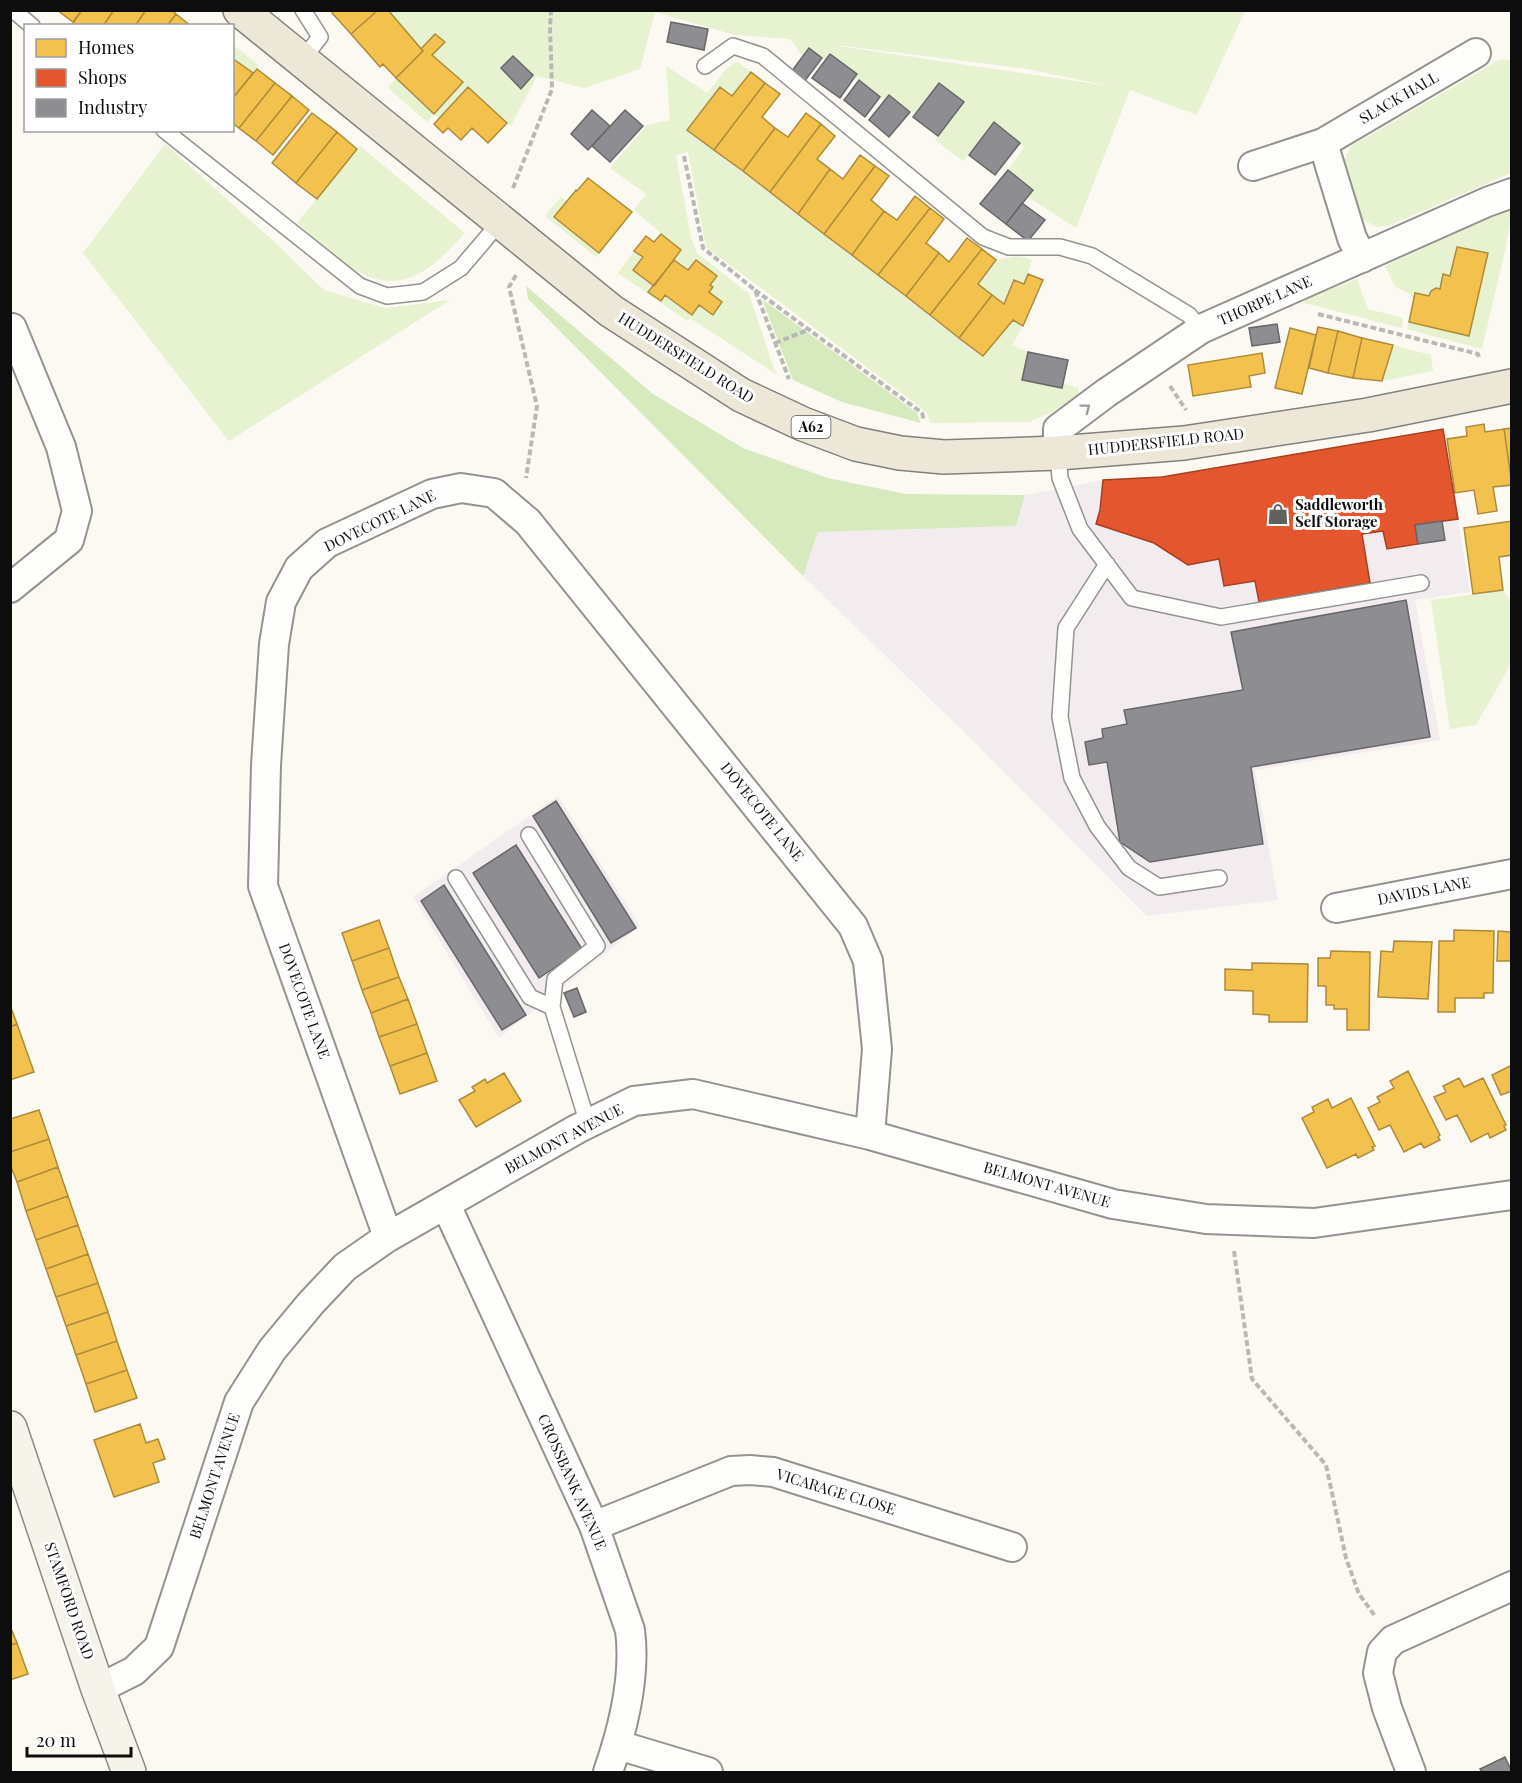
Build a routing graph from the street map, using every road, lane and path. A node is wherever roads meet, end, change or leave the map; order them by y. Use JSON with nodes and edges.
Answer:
{"nodes":[{"id":1,"x":13,"y":10,"type":"edge"},
{"id":2,"x":240,"y":10,"type":"edge"},
{"id":3,"x":303,"y":10,"type":"edge"},
{"id":4,"x":551,"y":10,"type":"edge"},
{"id":5,"x":30,"y":24,"type":"edge"},
{"id":6,"x":1476,"y":53,"type":"dead end"},
{"id":7,"x":302,"y":60,"type":"junction"},
{"id":8,"x":705,"y":66,"type":"dead end"},
{"id":9,"x":167,"y":132,"type":"edge"},
{"id":10,"x":1323,"y":143,"type":"junction"},
{"id":11,"x":684,"y":156,"type":"dead end"},
{"id":12,"x":1252,"y":166,"type":"dead end"},
{"id":13,"x":1512,"y":193,"type":"edge"},
{"id":14,"x":500,"y":222,"type":"junction"},
{"id":15,"x":1362,"y":258,"type":"junction"},
{"id":16,"x":520,"y":270,"type":"dead end"},
{"id":17,"x":755,"y":290,"type":"junction"},
{"id":18,"x":1287,"y":292,"type":"junction"},
{"id":19,"x":12,"y":328,"type":"edge"},
{"id":20,"x":1201,"y":329,"type":"junction"},
{"id":21,"x":808,"y":330,"type":"junction"},
{"id":22,"x":775,"y":343,"type":"junction"},
{"id":23,"x":1480,"y":360,"type":"dead end"},
{"id":24,"x":790,"y":381,"type":"dead end"},
{"id":25,"x":1512,"y":386,"type":"edge"},
{"id":26,"x":926,"y":430,"type":"dead end"},
{"id":27,"x":1058,"y":453,"type":"junction"},
{"id":28,"x":512,"y":507,"type":"junction"},
{"id":29,"x":1107,"y":564,"type":"junction"},
{"id":30,"x":1421,"y":583,"type":"dead end"},
{"id":31,"x":10,"y":588,"type":"edge"},
{"id":32,"x":529,"y":835,"type":"dead end"},
{"id":33,"x":1512,"y":874,"type":"edge"},
{"id":34,"x":456,"y":878,"type":"dead end"},
{"id":35,"x":1219,"y":878,"type":"dead end"},
{"id":36,"x":1336,"y":908,"type":"dead end"},
{"id":37,"x":552,"y":1007,"type":"junction"},
{"id":38,"x":588,"y":1124,"type":"junction"},
{"id":39,"x":870,"y":1135,"type":"junction"},
{"id":40,"x":1512,"y":1195,"type":"edge"},
{"id":41,"x":446,"y":1205,"type":"junction"},
{"id":42,"x":1230,"y":1220,"type":"junction"},
{"id":43,"x":388,"y":1237,"type":"junction"},
{"id":44,"x":10,"y":1428,"type":"edge"},
{"id":45,"x":594,"y":1526,"type":"junction"},
{"id":46,"x":1012,"y":1547,"type":"dead end"},
{"id":47,"x":1512,"y":1586,"type":"edge"},
{"id":48,"x":1394,"y":1640,"type":"junction"},
{"id":49,"x":98,"y":1689,"type":"junction"},
{"id":50,"x":618,"y":1745,"type":"junction"},
{"id":51,"x":129,"y":1773,"type":"edge"},
{"id":52,"x":608,"y":1773,"type":"edge"},
{"id":53,"x":708,"y":1773,"type":"edge"},
{"id":54,"x":1411,"y":1773,"type":"edge"}],
"edges":[{"from":1,"to":5,"type":"lane"},
{"from":2,"to":7,"type":"main road","name":"HUDDERSFIELD ROAD","number":"A62"},
{"from":3,"to":7,"type":"lane"},
{"from":4,"to":14,"type":"path"},
{"from":6,"to":10,"type":"street","name":"SLACK HALL"},
{"from":7,"to":14,"type":"main road","name":"HUDDERSFIELD ROAD","number":"A62"},
{"from":8,"to":20,"type":"lane"},
{"from":9,"to":14,"type":"lane"},
{"from":10,"to":12,"type":"street","name":"SLACK HALL"},
{"from":10,"to":15,"type":"street"},
{"from":11,"to":17,"type":"path"},
{"from":13,"to":15,"type":"street","name":"THORPE LANE"},
{"from":14,"to":27,"type":"main road","name":"HUDDERSFIELD ROAD","number":"A62"},
{"from":15,"to":18,"type":"street","name":"THORPE LANE"},
{"from":16,"to":28,"type":"path"},
{"from":17,"to":21,"type":"path"},
{"from":17,"to":22,"type":"path"},
{"from":18,"to":20,"type":"street","name":"THORPE LANE"},
{"from":18,"to":23,"type":"path"},
{"from":19,"to":31,"type":"street"},
{"from":27,"to":20,"type":"street","name":"THORPE LANE","one_way":true},
{"from":21,"to":22,"type":"path"},
{"from":21,"to":26,"type":"path"},
{"from":22,"to":24,"type":"path"},
{"from":25,"to":27,"type":"main road","name":"HUDDERSFIELD ROAD","number":"A62"},
{"from":27,"to":29,"type":"lane"},
{"from":28,"to":39,"type":"street","name":"DOVECOTE LANE"},
{"from":28,"to":43,"type":"street","name":"DOVECOTE LANE"},
{"from":29,"to":30,"type":"lane"},
{"from":29,"to":35,"type":"lane"},
{"from":32,"to":37,"type":"lane"},
{"from":33,"to":36,"type":"street","name":"DAVIDS LANE"},
{"from":34,"to":37,"type":"lane"},
{"from":37,"to":38,"type":"lane"},
{"from":38,"to":39,"type":"street","name":"BELMONT AVENUE"},
{"from":38,"to":41,"type":"street","name":"BELMONT AVENUE"},
{"from":39,"to":42,"type":"street","name":"BELMONT AVENUE"},
{"from":40,"to":42,"type":"street","name":"BELMONT AVENUE"},
{"from":41,"to":43,"type":"street","name":"BELMONT AVENUE"},
{"from":41,"to":45,"type":"street","name":"CROSSBANK AVENUE"},
{"from":42,"to":48,"type":"path"},
{"from":43,"to":49,"type":"street","name":"BELMONT AVENUE"},
{"from":44,"to":49,"type":"street","name":"STAMFORD ROAD"},
{"from":45,"to":46,"type":"street","name":"VICARAGE CLOSE"},
{"from":45,"to":50,"type":"street","name":"CROSSBANK AVENUE"},
{"from":47,"to":48,"type":"street"},
{"from":48,"to":54,"type":"street"},
{"from":49,"to":51,"type":"street","name":"STAMFORD ROAD"},
{"from":50,"to":52,"type":"street","name":"CROSSBANK AVENUE"},
{"from":50,"to":53,"type":"street"}]}
